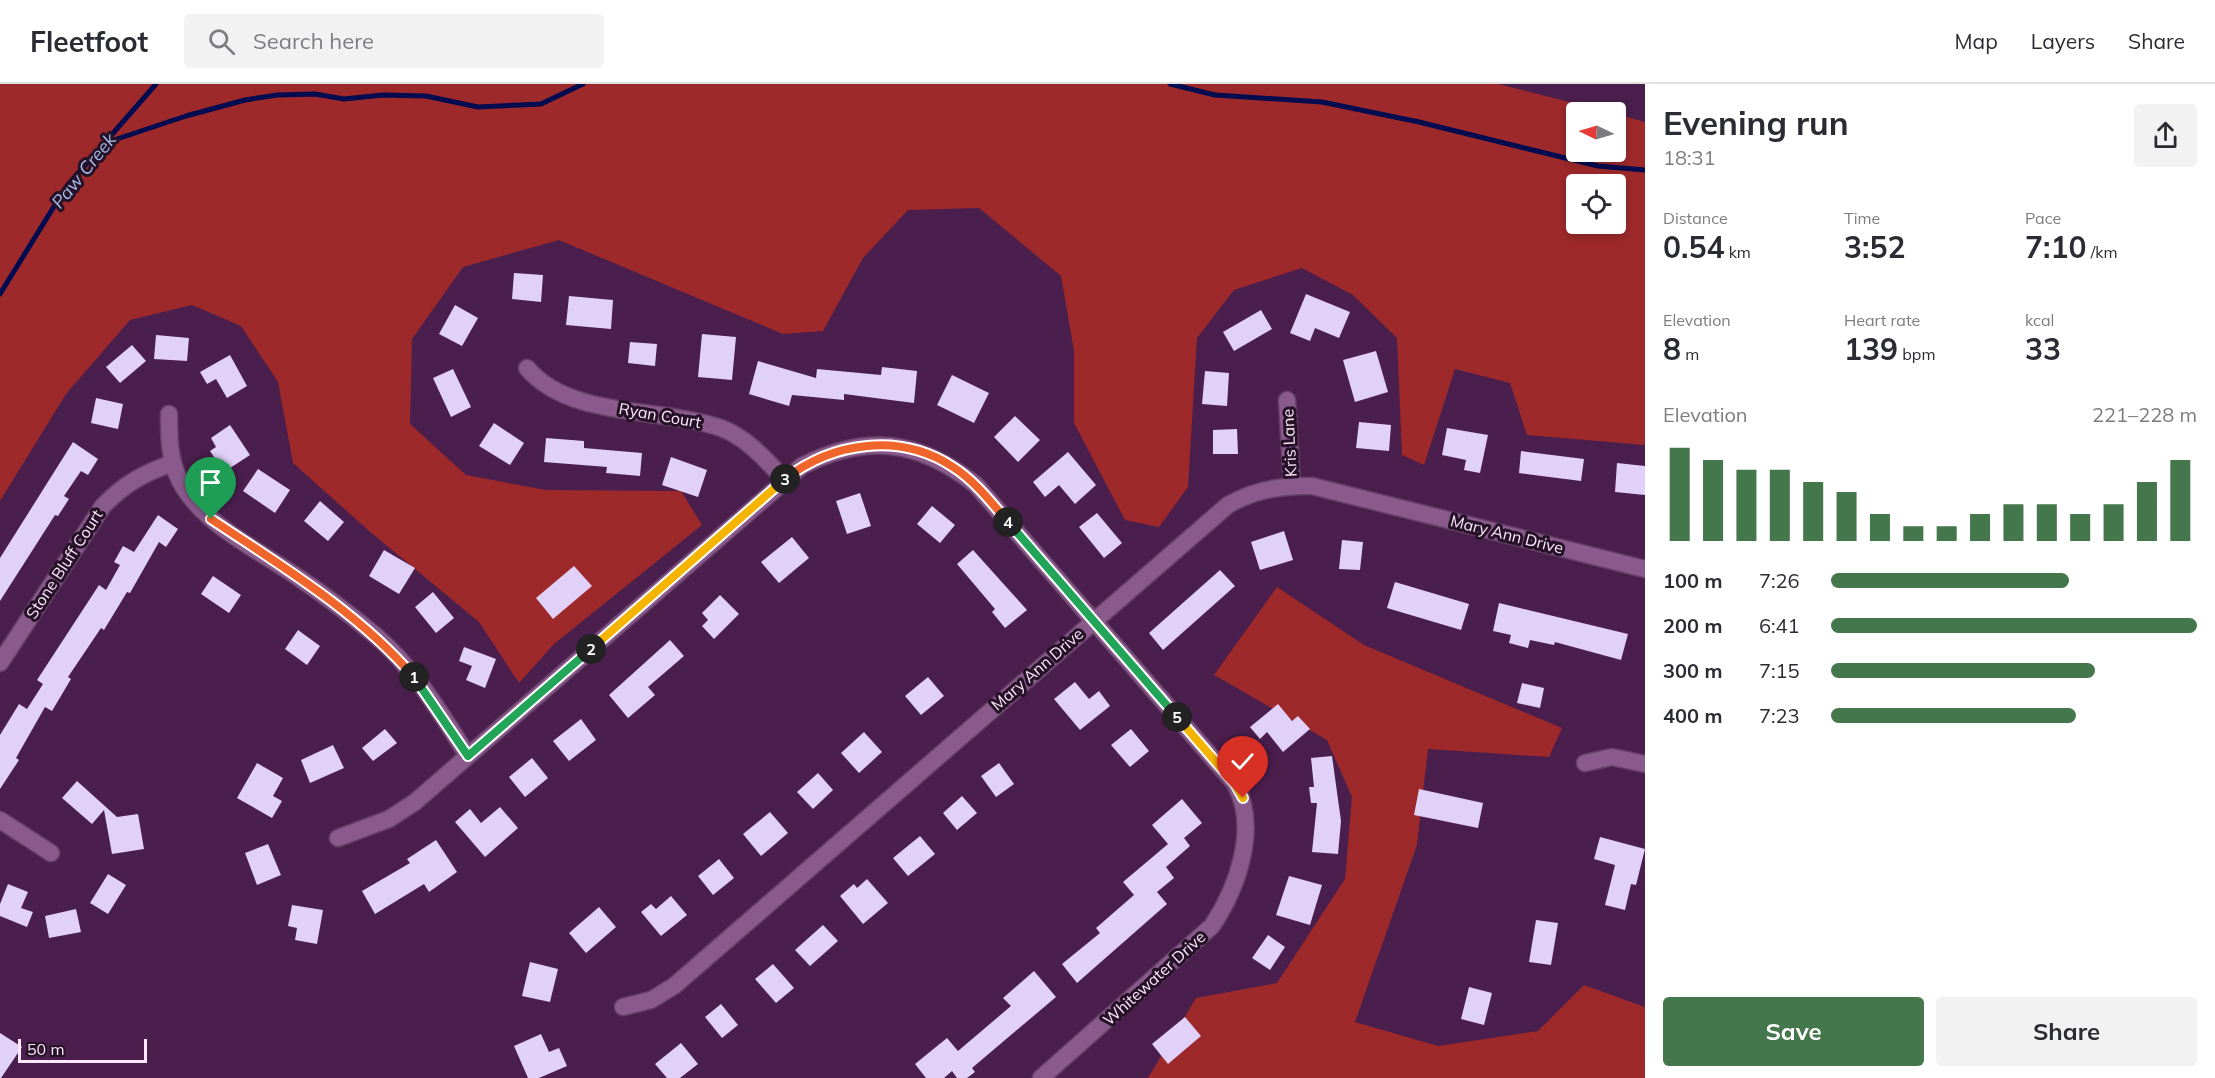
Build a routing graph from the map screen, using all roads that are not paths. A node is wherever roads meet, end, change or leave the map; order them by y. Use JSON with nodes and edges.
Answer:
{"nodes":[{"id":1,"x":527,"y":368,"type":"dead end"},
{"id":2,"x":1287,"y":400,"type":"dead end"},
{"id":3,"x":169,"y":414,"type":"dead end"},
{"id":4,"x":173,"y":463,"type":"junction"},
{"id":5,"x":784,"y":480,"type":"junction"},
{"id":6,"x":1292,"y":486,"type":"junction"},
{"id":7,"x":1645,"y":569,"type":"edge"},
{"id":8,"x":1094,"y":620,"type":"junction"},
{"id":9,"x":0,"y":663,"type":"edge"},
{"id":10,"x":468,"y":756,"type":"junction"},
{"id":11,"x":1585,"y":763,"type":"dead end"},
{"id":12,"x":1645,"y":764,"type":"edge"},
{"id":13,"x":0,"y":820,"type":"edge"},
{"id":14,"x":338,"y":838,"type":"dead end"},
{"id":15,"x":51,"y":853,"type":"dead end"},
{"id":16,"x":623,"y":1007,"type":"dead end"},
{"id":17,"x":1041,"y":1078,"type":"edge"}],
"edges":[{"from":1,"to":5,"type":"street","name":"Ryan Court"},
{"from":2,"to":6,"type":"street","name":"Kris Lane"},
{"from":3,"to":4,"type":"street"},
{"from":4,"to":9,"type":"street","name":"Stone Bluff Court"},
{"from":4,"to":10,"type":"street"},
{"from":5,"to":8,"type":"street","name":"Whitewater Drive"},
{"from":5,"to":10,"type":"street","name":"Whitewater Drive"},
{"from":6,"to":7,"type":"street","name":"Mary Ann Drive"},
{"from":6,"to":8,"type":"street","name":"Mary Ann Drive"},
{"from":8,"to":16,"type":"street","name":"Mary Ann Drive"},
{"from":8,"to":17,"type":"street","name":"Whitewater Drive"},
{"from":10,"to":14,"type":"street","name":"Whitewater Drive"},
{"from":11,"to":12,"type":"street"},
{"from":13,"to":15,"type":"street"}]}
